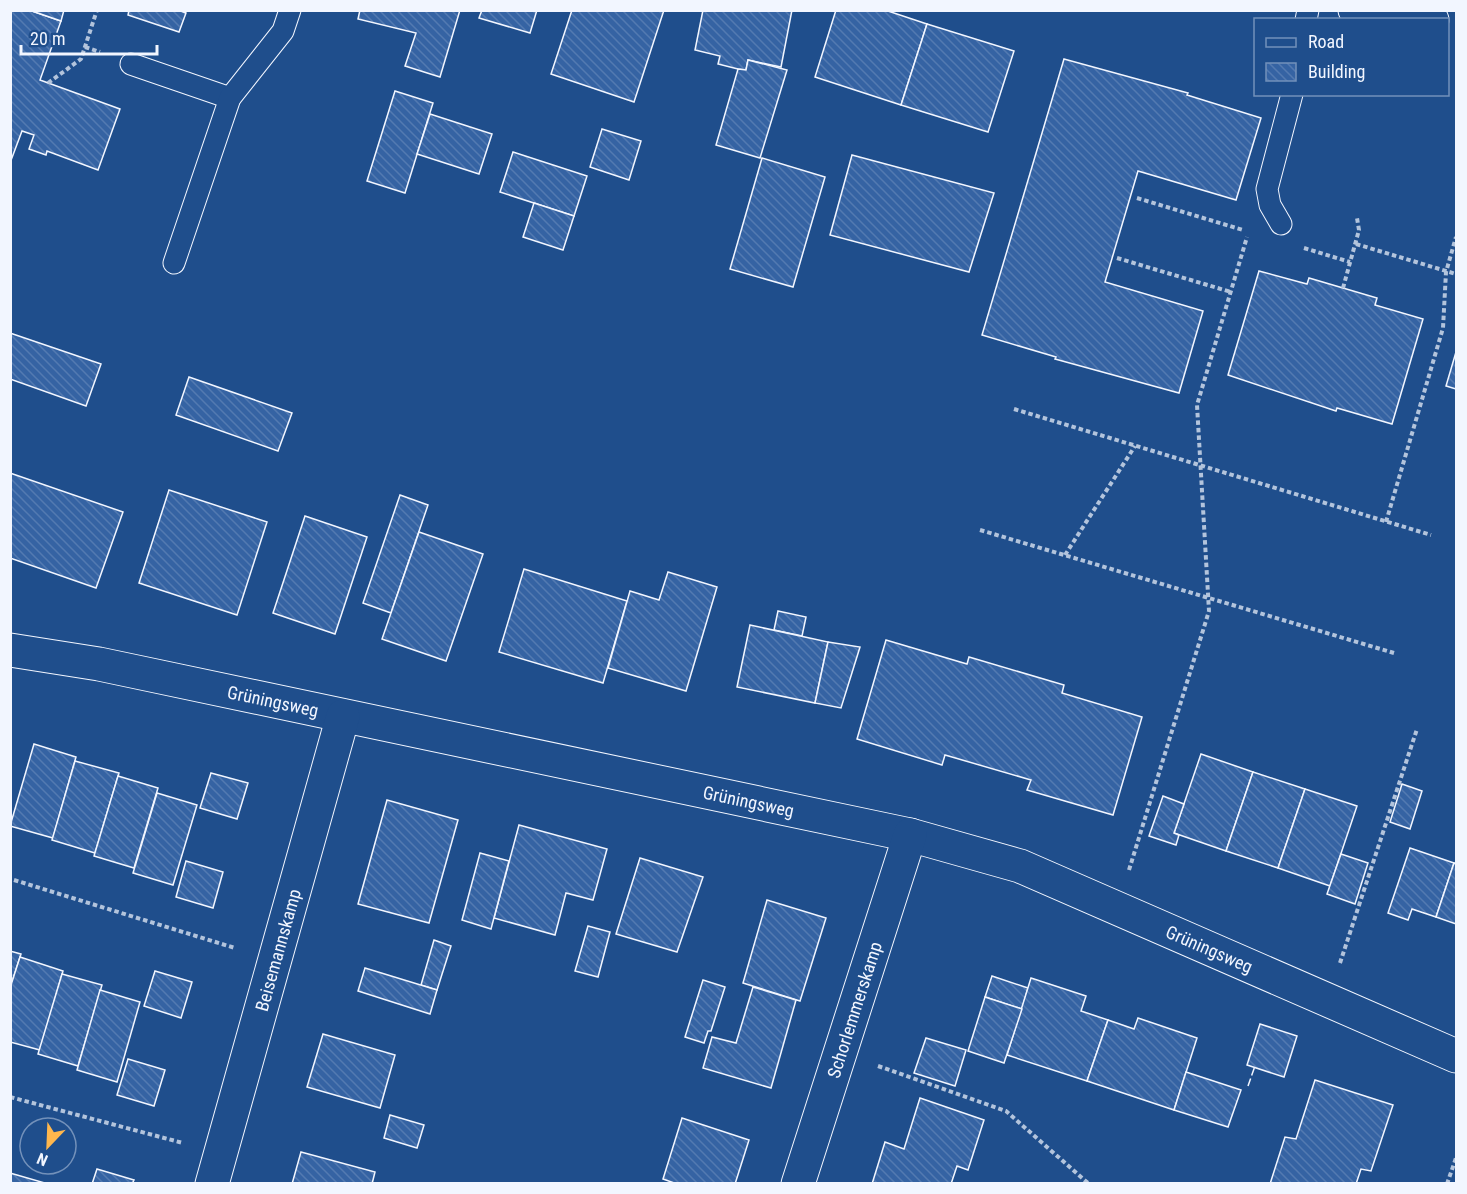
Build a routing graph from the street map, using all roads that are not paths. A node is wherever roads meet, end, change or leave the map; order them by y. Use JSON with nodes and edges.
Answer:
{"nodes":[{"id":1,"x":290,"y":10,"type":"edge"},
{"id":2,"x":1355,"y":10,"type":"edge"},
{"id":3,"x":1417,"y":18,"type":"edge"},
{"id":4,"x":131,"y":64,"type":"dead end"},
{"id":5,"x":1291,"y":96,"type":"edge"},
{"id":6,"x":230,"y":98,"type":"junction"},
{"id":7,"x":1281,"y":224,"type":"dead end"},
{"id":8,"x":174,"y":263,"type":"dead end"},
{"id":9,"x":10,"y":650,"type":"edge"},
{"id":10,"x":343,"y":716,"type":"junction"},
{"id":11,"x":910,"y":835,"type":"junction"},
{"id":12,"x":1456,"y":1056,"type":"edge"},
{"id":13,"x":212,"y":1184,"type":"edge"},
{"id":14,"x":798,"y":1184,"type":"edge"}],
"edges":[{"from":1,"to":6,"type":"lane"},
{"from":2,"to":3,"type":"street"},
{"from":4,"to":6,"type":"lane"},
{"from":5,"to":7,"type":"lane"},
{"from":6,"to":8,"type":"lane"},
{"from":9,"to":10,"type":"street","name":"Grüningsweg"},
{"from":10,"to":11,"type":"street","name":"Grüningsweg"},
{"from":10,"to":13,"type":"street","name":"Beisemannskamp"},
{"from":11,"to":12,"type":"street","name":"Grüningsweg"},
{"from":11,"to":14,"type":"street","name":"Schorlemmerskamp"}]}
